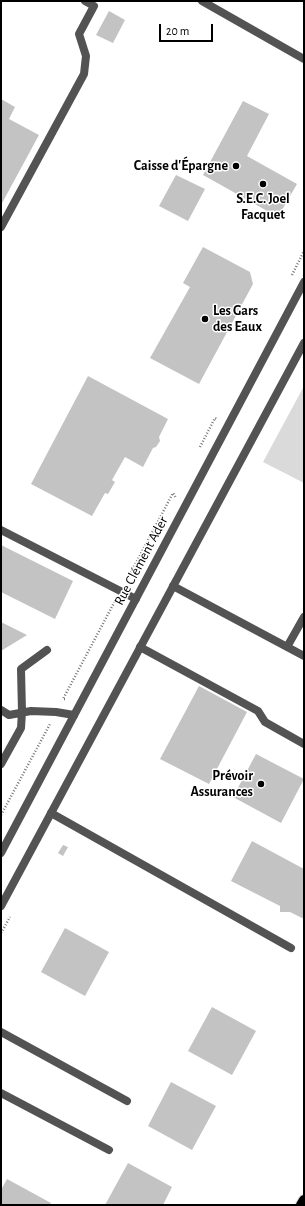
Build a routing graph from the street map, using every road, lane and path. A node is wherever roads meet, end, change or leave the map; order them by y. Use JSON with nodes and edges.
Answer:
{"nodes":[{"id":1,"x":85,"y":1,"type":"edge"},
{"id":2,"x":202,"y":1,"type":"edge"},
{"id":3,"x":96,"y":4,"type":"edge"},
{"id":4,"x":304,"y":59,"type":"edge"},
{"id":5,"x":1,"y":227,"type":"edge"},
{"id":6,"x":304,"y":282,"type":"edge"},
{"id":7,"x":304,"y":343,"type":"edge"},
{"id":8,"x":1,"y":530,"type":"edge"},
{"id":9,"x":173,"y":586,"type":"junction"},
{"id":10,"x":136,"y":599,"type":"junction"},
{"id":11,"x":130,"y":609,"type":"junction"},
{"id":12,"x":304,"y":617,"type":"edge"},
{"id":13,"x":302,"y":626,"type":"edge"},
{"id":14,"x":140,"y":647,"type":"junction"},
{"id":15,"x":287,"y":647,"type":"junction"},
{"id":16,"x":47,"y":650,"type":"dead end"},
{"id":17,"x":304,"y":656,"type":"edge"},
{"id":18,"x":84,"y":697,"type":"junction"},
{"id":19,"x":1,"y":710,"type":"edge"},
{"id":20,"x":22,"y":712,"type":"junction"},
{"id":21,"x":74,"y":715,"type":"junction"},
{"id":22,"x":61,"y":740,"type":"junction"},
{"id":23,"x":304,"y":744,"type":"edge"},
{"id":24,"x":1,"y":764,"type":"edge"},
{"id":25,"x":51,"y":813,"type":"junction"},
{"id":26,"x":1,"y":815,"type":"edge"},
{"id":27,"x":1,"y":853,"type":"edge"},
{"id":28,"x":1,"y":906,"type":"edge"},
{"id":29,"x":291,"y":948,"type":"dead end"},
{"id":30,"x":1,"y":1032,"type":"edge"},
{"id":31,"x":1,"y":1093,"type":"edge"},
{"id":32,"x":127,"y":1101,"type":"dead end"},
{"id":33,"x":109,"y":1150,"type":"dead end"},
{"id":34,"x":304,"y":1200,"type":"edge"},
{"id":35,"x":301,"y":1205,"type":"edge"}],
"edges":[{"from":1,"to":3,"type":"street"},
{"from":2,"to":4,"type":"street"},
{"from":3,"to":5,"type":"street"},
{"from":6,"to":10,"type":"street","name":"Rue Clément Ader"},
{"from":7,"to":9,"type":"street"},
{"from":8,"to":10,"type":"street"},
{"from":9,"to":14,"type":"street"},
{"from":9,"to":15,"type":"street"},
{"from":10,"to":11,"type":"street","name":"Rue Clément Ader"},
{"from":11,"to":18,"type":"street","name":"Rue Clément Ader"},
{"from":11,"to":18,"type":"path"},
{"from":12,"to":13,"type":"street"},
{"from":13,"to":15,"type":"street"},
{"from":14,"to":23,"type":"street"},
{"from":14,"to":25,"type":"street"},
{"from":15,"to":17,"type":"street"},
{"from":16,"to":20,"type":"street"},
{"from":18,"to":21,"type":"street","name":"Rue Clément Ader"},
{"from":19,"to":20,"type":"street"},
{"from":20,"to":21,"type":"street"},
{"from":20,"to":24,"type":"street"},
{"from":21,"to":22,"type":"street","name":"Rue Clément Ader"},
{"from":22,"to":26,"type":"path"},
{"from":22,"to":27,"type":"street","name":"Rue Clément Ader"},
{"from":25,"to":28,"type":"street"},
{"from":25,"to":29,"type":"street"},
{"from":30,"to":32,"type":"street"},
{"from":31,"to":33,"type":"street"},
{"from":34,"to":35,"type":"main road"}]}
